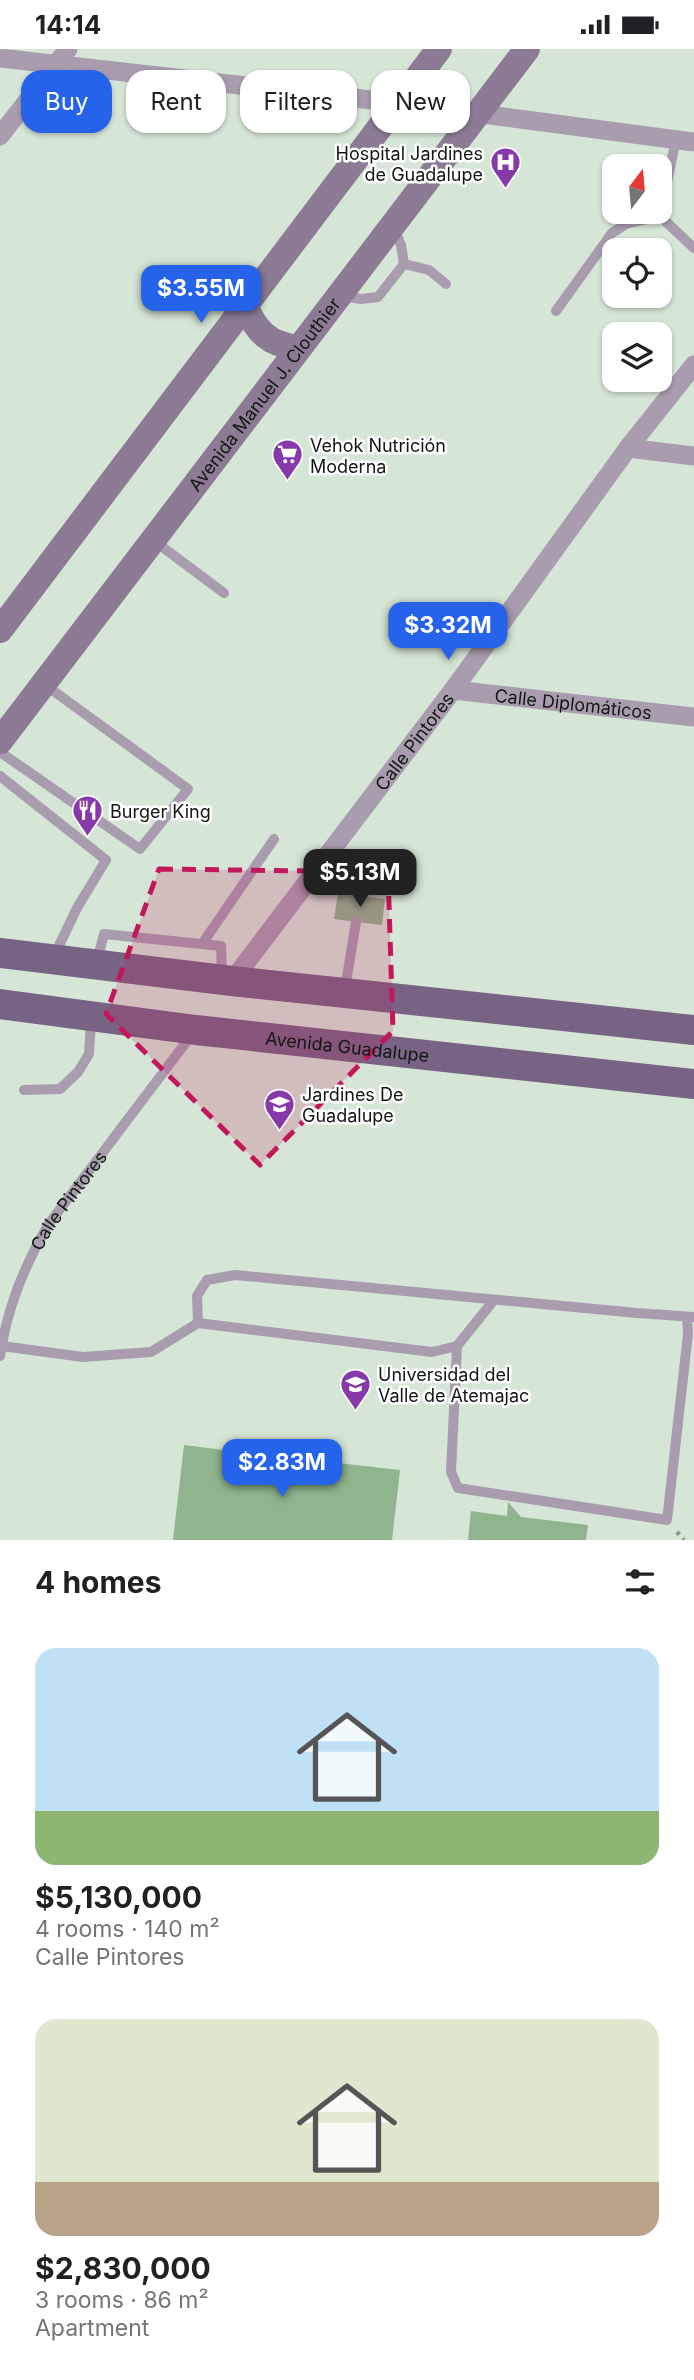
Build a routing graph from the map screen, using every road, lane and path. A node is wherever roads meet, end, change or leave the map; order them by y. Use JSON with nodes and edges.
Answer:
{"nodes":[{"id":1,"x":439,"y":49,"type":"edge"},
{"id":2,"x":527,"y":49,"type":"edge"},
{"id":3,"x":62,"y":57,"type":"edge"},
{"id":4,"x":0,"y":58,"type":"edge"},
{"id":5,"x":423,"y":70,"type":"edge"},
{"id":6,"x":371,"y":99,"type":"edge"},
{"id":7,"x":470,"y":113,"type":"edge"},
{"id":8,"x":478,"y":114,"type":"junction"},
{"id":9,"x":375,"y":133,"type":"edge"},
{"id":10,"x":0,"y":137,"type":"edge"},
{"id":11,"x":685,"y":140,"type":"edge"},
{"id":12,"x":672,"y":180,"type":"edge"},
{"id":13,"x":625,"y":224,"type":"edge"},
{"id":14,"x":668,"y":224,"type":"edge"},
{"id":15,"x":392,"y":226,"type":"junction"},
{"id":16,"x":694,"y":248,"type":"edge"},
{"id":17,"x":404,"y":264,"type":"junction"},
{"id":18,"x":446,"y":284,"type":"dead end"},
{"id":19,"x":338,"y":296,"type":"junction"},
{"id":20,"x":245,"y":306,"type":"junction"},
{"id":21,"x":556,"y":311,"type":"dead end"},
{"id":22,"x":298,"y":348,"type":"junction"},
{"id":23,"x":694,"y":365,"type":"edge"},
{"id":24,"x":628,"y":448,"type":"junction"},
{"id":25,"x":694,"y":456,"type":"edge"},
{"id":26,"x":153,"y":539,"type":"junction"},
{"id":27,"x":224,"y":593,"type":"dead end"},
{"id":28,"x":0,"y":630,"type":"edge"},
{"id":29,"x":43,"y":684,"type":"junction"},
{"id":30,"x":453,"y":690,"type":"junction"},
{"id":31,"x":694,"y":717,"type":"edge"},
{"id":32,"x":0,"y":741,"type":"edge"},
{"id":33,"x":0,"y":752,"type":"edge"},
{"id":34,"x":0,"y":776,"type":"edge"},
{"id":35,"x":274,"y":839,"type":"dead end"},
{"id":36,"x":314,"y":873,"type":"junction"},
{"id":37,"x":359,"y":895,"type":"dead end"},
{"id":38,"x":356,"y":922,"type":"dead end"},
{"id":39,"x":202,"y":944,"type":"junction"},
{"id":40,"x":0,"y":953,"type":"edge"},
{"id":41,"x":53,"y":960,"type":"junction"},
{"id":42,"x":96,"y":965,"type":"junction"},
{"id":43,"x":227,"y":980,"type":"junction"},
{"id":44,"x":345,"y":993,"type":"junction"},
{"id":45,"x":0,"y":1004,"type":"edge"},
{"id":46,"x":91,"y":1016,"type":"junction"},
{"id":47,"x":195,"y":1030,"type":"junction"},
{"id":48,"x":694,"y":1030,"type":"edge"},
{"id":49,"x":694,"y":1084,"type":"edge"},
{"id":50,"x":24,"y":1090,"type":"dead end"},
{"id":51,"x":494,"y":1300,"type":"junction"},
{"id":52,"x":691,"y":1317,"type":"edge"},
{"id":53,"x":198,"y":1323,"type":"junction"},
{"id":54,"x":457,"y":1346,"type":"junction"},
{"id":55,"x":1,"y":1351,"type":"edge"}],
"edges":[{"from":1,"to":5,"type":"main road"},
{"from":2,"to":8,"type":"main road","name":"Avenida Manuel J. Clouthier"},
{"from":3,"to":4,"type":"street"},
{"from":3,"to":6,"type":"street"},
{"from":3,"to":10,"type":"street"},
{"from":7,"to":8,"type":"street"},
{"from":8,"to":11,"type":"street"},
{"from":8,"to":15,"type":"main road","name":"Avenida Manuel J. Clouthier"},
{"from":9,"to":20,"type":"main road"},
{"from":11,"to":12,"type":"lane"},
{"from":13,"to":21,"type":"lane"},
{"from":14,"to":16,"type":"lane"},
{"from":15,"to":17,"type":"lane"},
{"from":15,"to":19,"type":"main road","name":"Avenida Manuel J. Clouthier"},
{"from":17,"to":18,"type":"lane"},
{"from":17,"to":19,"type":"lane"},
{"from":19,"to":22,"type":"main road","name":"Avenida Manuel J. Clouthier"},
{"from":20,"to":22,"type":"main road"},
{"from":20,"to":28,"type":"main road"},
{"from":22,"to":26,"type":"main road","name":"Avenida Manuel J. Clouthier"},
{"from":23,"to":24,"type":"street","name":"Calle Pintores"},
{"from":24,"to":25,"type":"street"},
{"from":24,"to":30,"type":"street","name":"Calle Pintores"},
{"from":26,"to":27,"type":"lane"},
{"from":26,"to":29,"type":"main road","name":"Avenida Manuel J. Clouthier"},
{"from":29,"to":32,"type":"main road","name":"Avenida Manuel J. Clouthier"},
{"from":29,"to":33,"type":"lane"},
{"from":30,"to":31,"type":"street","name":"Calle Diplomáticos"},
{"from":30,"to":36,"type":"street","name":"Calle Pintores"},
{"from":34,"to":41,"type":"lane"},
{"from":35,"to":39,"type":"lane"},
{"from":36,"to":37,"type":"lane"},
{"from":36,"to":43,"type":"street","name":"Calle Pintores"},
{"from":38,"to":44,"type":"lane"},
{"from":39,"to":42,"type":"lane"},
{"from":39,"to":43,"type":"lane"},
{"from":40,"to":41,"type":"main road"},
{"from":41,"to":42,"type":"main road"},
{"from":42,"to":43,"type":"main road"},
{"from":43,"to":44,"type":"main road"},
{"from":44,"to":48,"type":"main road"},
{"from":45,"to":46,"type":"main road","name":"Avenida Guadalupe"},
{"from":46,"to":47,"type":"main road","name":"Avenida Guadalupe"},
{"from":46,"to":50,"type":"lane"},
{"from":47,"to":49,"type":"main road","name":"Avenida Guadalupe"},
{"from":47,"to":55,"type":"lane","name":"Calle Pintores"},
{"from":51,"to":52,"type":"lane"},
{"from":51,"to":53,"type":"lane"},
{"from":51,"to":54,"type":"lane"},
{"from":52,"to":54,"type":"lane"},
{"from":53,"to":54,"type":"lane"},
{"from":53,"to":55,"type":"lane"}]}
